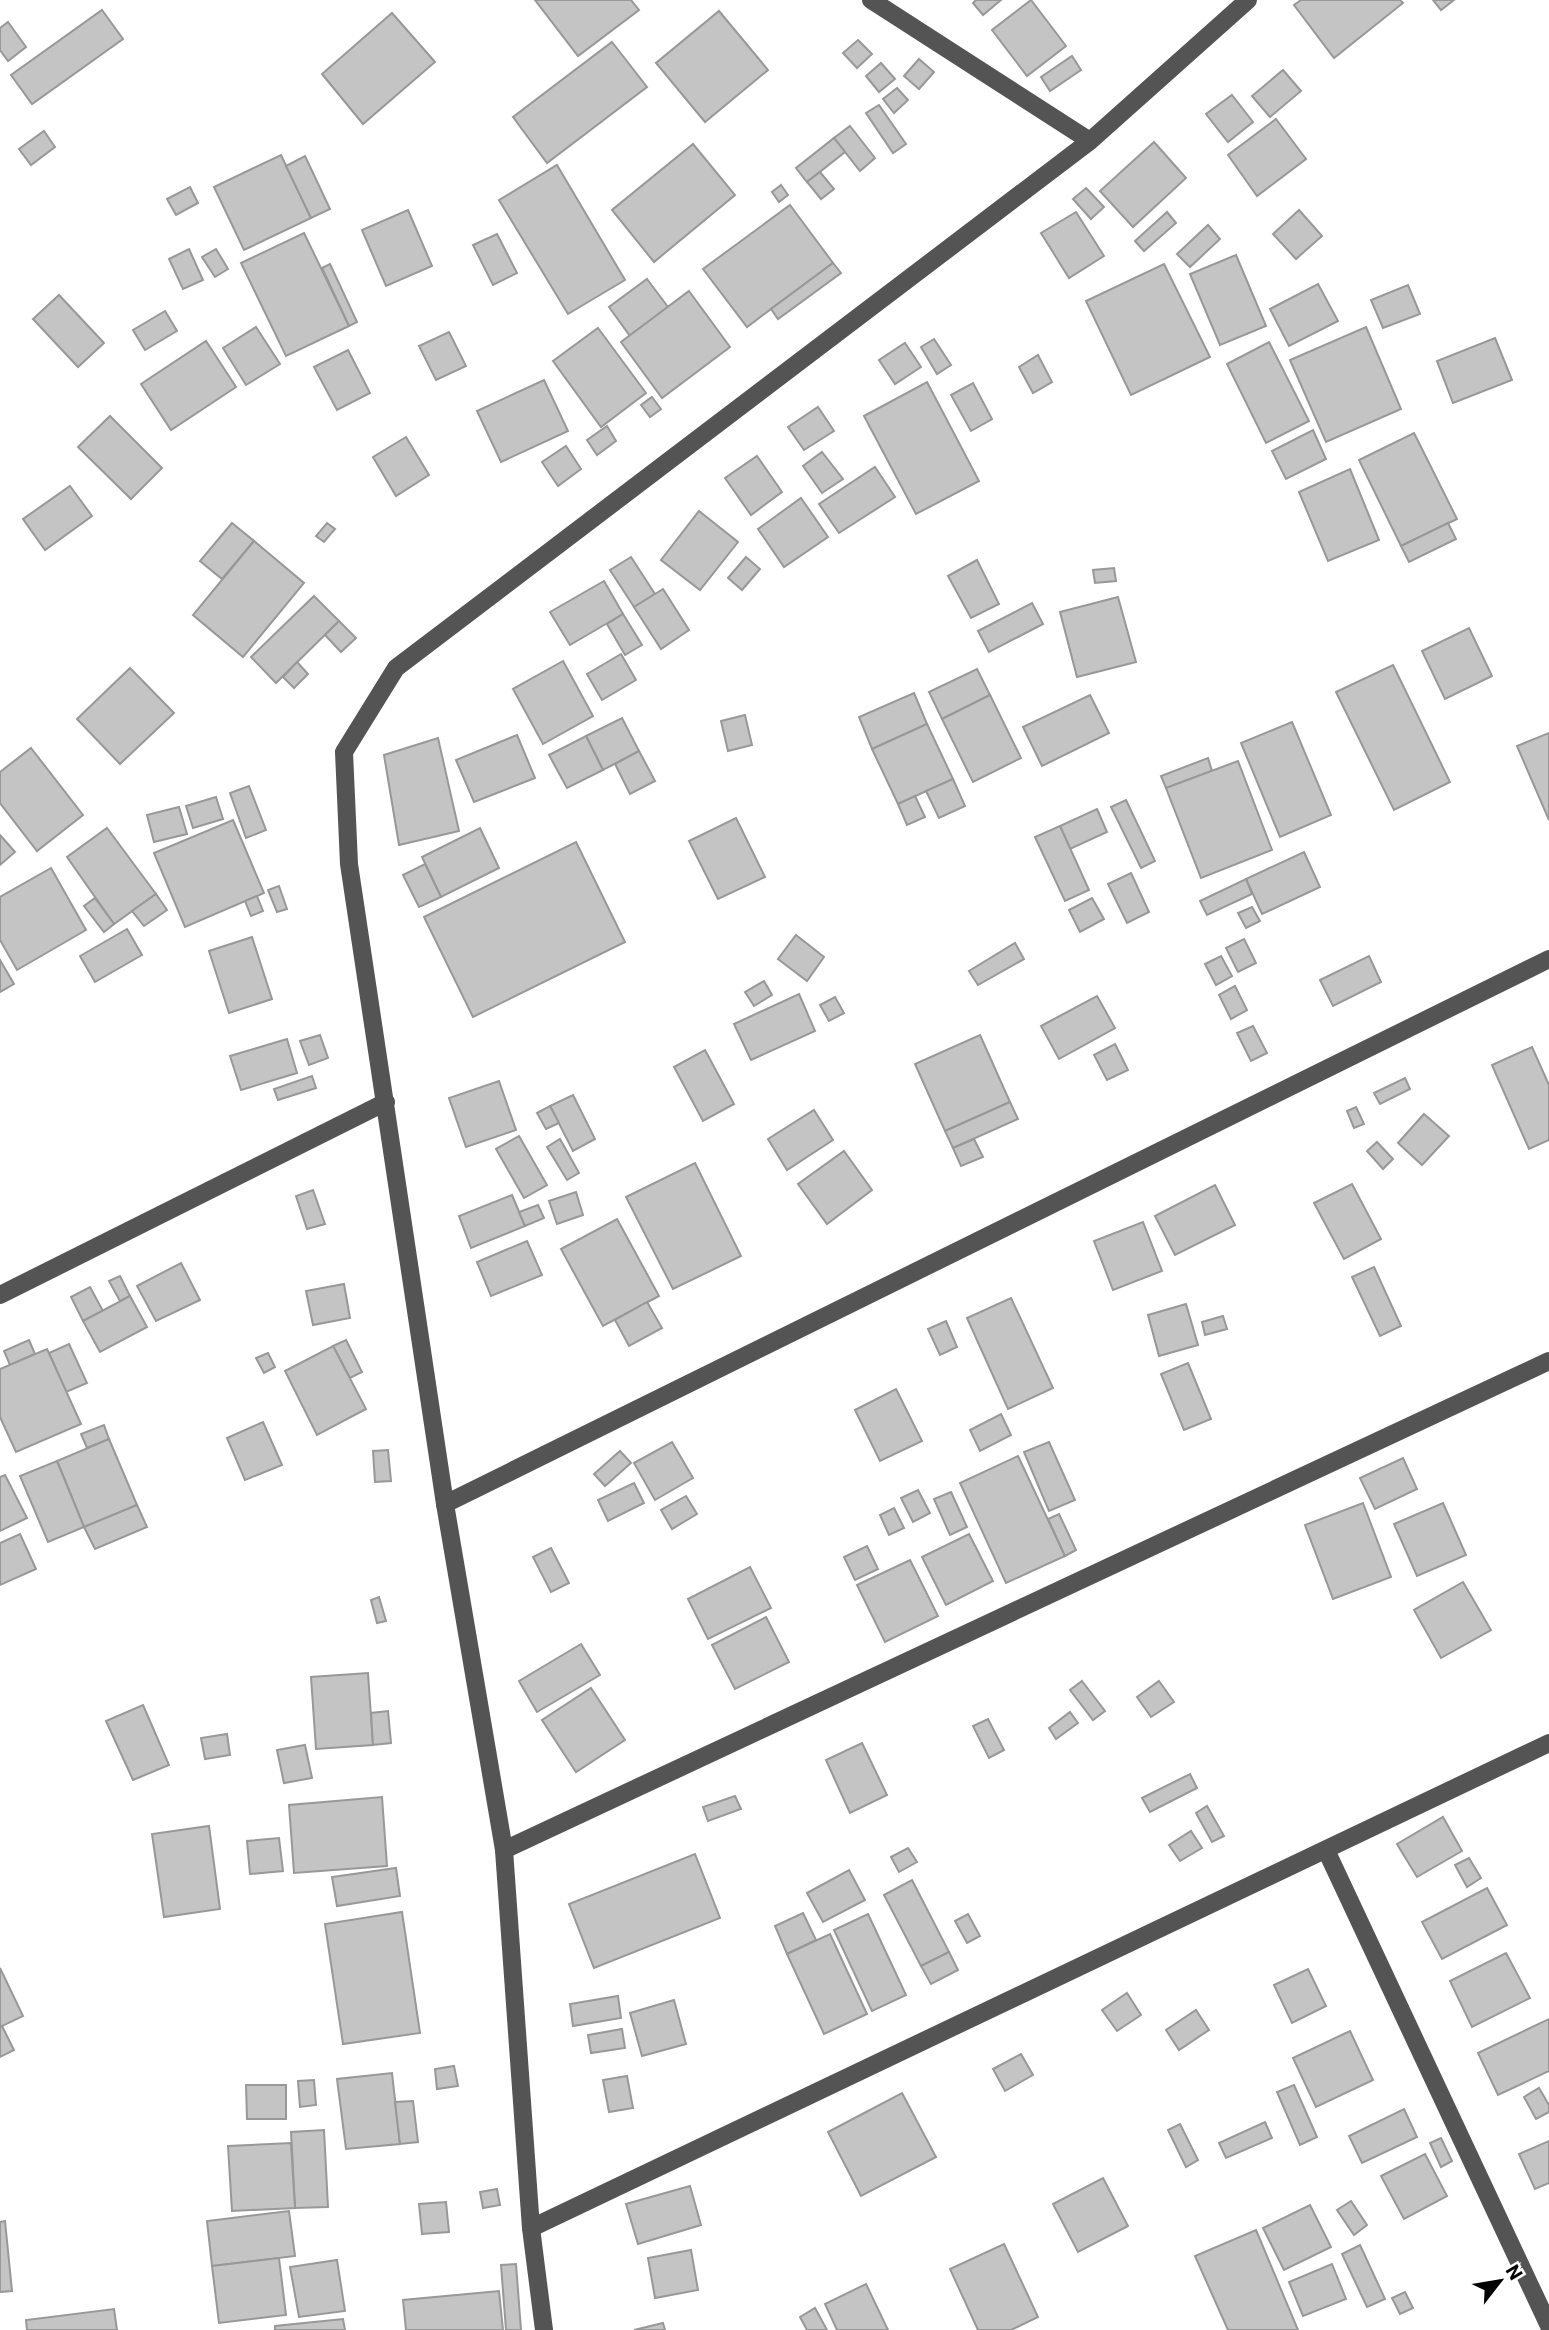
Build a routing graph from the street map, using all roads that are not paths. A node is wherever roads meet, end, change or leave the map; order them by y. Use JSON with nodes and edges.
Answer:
{"nodes":[{"id":1,"x":871,"y":0,"type":"edge"},
{"id":2,"x":1248,"y":0,"type":"edge"},
{"id":3,"x":1090,"y":141,"type":"junction"},
{"id":4,"x":1549,"y":959,"type":"edge"},
{"id":5,"x":386,"y":1102,"type":"junction"},
{"id":6,"x":0,"y":1295,"type":"edge"},
{"id":7,"x":1549,"y":1361,"type":"edge"},
{"id":8,"x":445,"y":1504,"type":"junction"},
{"id":9,"x":1549,"y":1743,"type":"edge"},
{"id":10,"x":504,"y":1850,"type":"junction"},
{"id":11,"x":1326,"y":1850,"type":"junction"},
{"id":12,"x":531,"y":2228,"type":"junction"},
{"id":13,"x":1549,"y":2326,"type":"edge"},
{"id":14,"x":544,"y":2330,"type":"edge"}],
"edges":[{"from":1,"to":3,"type":"street"},
{"from":2,"to":3,"type":"street"},
{"from":3,"to":5,"type":"street"},
{"from":4,"to":8,"type":"street"},
{"from":5,"to":6,"type":"street"},
{"from":5,"to":8,"type":"street"},
{"from":7,"to":10,"type":"street"},
{"from":8,"to":10,"type":"street"},
{"from":9,"to":11,"type":"street"},
{"from":10,"to":12,"type":"street"},
{"from":11,"to":12,"type":"street"},
{"from":11,"to":13,"type":"street"},
{"from":12,"to":14,"type":"street"}]}
